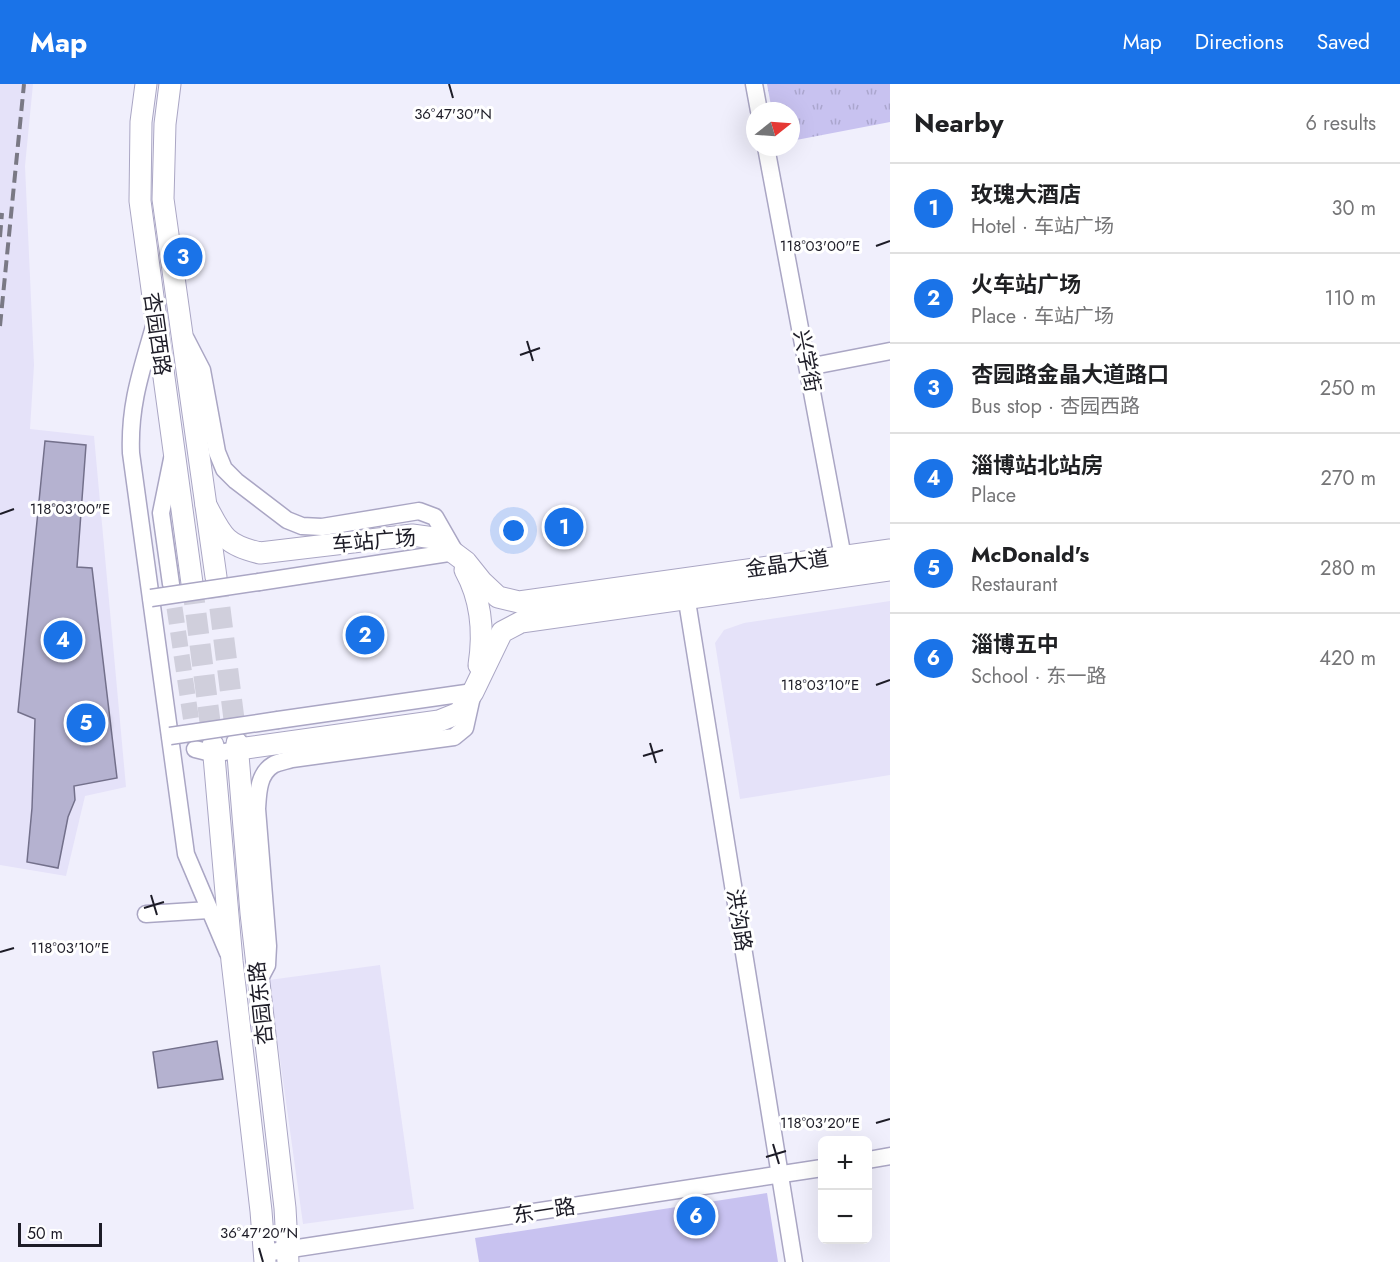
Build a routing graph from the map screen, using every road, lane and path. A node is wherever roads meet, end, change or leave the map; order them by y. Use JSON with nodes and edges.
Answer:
{"nodes":[{"id":1,"x":146,"y":84,"type":"edge"},
{"id":2,"x":170,"y":84,"type":"edge"},
{"id":3,"x":754,"y":84,"type":"edge"},
{"id":4,"x":757,"y":102,"type":"edge"},
{"id":5,"x":768,"y":156,"type":"edge"},
{"id":6,"x":155,"y":322,"type":"junction"},
{"id":7,"x":181,"y":330,"type":"junction"},
{"id":8,"x":890,"y":351,"type":"edge"},
{"id":9,"x":808,"y":367,"type":"junction"},
{"id":10,"x":206,"y":505,"type":"junction"},
{"id":11,"x":890,"y":550,"type":"edge"},
{"id":12,"x":455,"y":552,"type":"junction"},
{"id":13,"x":844,"y":566,"type":"junction"},
{"id":14,"x":890,"y":570,"type":"edge"},
{"id":15,"x":216,"y":577,"type":"tunnel mouth"},
{"id":16,"x":181,"y":584,"type":"tunnel mouth"},
{"id":17,"x":686,"y":589,"type":"junction"},
{"id":18,"x":151,"y":598,"type":"junction"},
{"id":19,"x":473,"y":692,"type":"junction"},
{"id":20,"x":170,"y":736,"type":"junction"},
{"id":21,"x":238,"y":746,"type":"junction"},
{"id":22,"x":208,"y":750,"type":"joint"},
{"id":23,"x":209,"y":910,"type":"junction"},
{"id":24,"x":146,"y":914,"type":"dead end"},
{"id":25,"x":232,"y":961,"type":"junction"},
{"id":26,"x":258,"y":983,"type":"junction"},
{"id":27,"x":890,"y":1156,"type":"edge"},
{"id":28,"x":872,"y":1159,"type":"edge"},
{"id":29,"x":818,"y":1169,"type":"edge"},
{"id":30,"x":781,"y":1175,"type":"junction"},
{"id":31,"x":288,"y":1256,"type":"edge"},
{"id":32,"x":265,"y":1258,"type":"edge"},
{"id":33,"x":794,"y":1262,"type":"edge"}],
"edges":[{"from":1,"to":6,"type":"main road","name":"杏园西路"},
{"from":2,"to":7,"type":"main road","name":"杏园西路"},
{"from":3,"to":4,"type":"street"},
{"from":5,"to":9,"type":"street","name":"兴学街"},
{"from":6,"to":16,"type":"main road","name":"杏园西路"},
{"from":6,"to":18,"type":"street"},
{"from":7,"to":10,"type":"main road","name":"杏园西路"},
{"from":7,"to":12,"type":"street"},
{"from":8,"to":9,"type":"street"},
{"from":9,"to":13,"type":"street","name":"兴学街"},
{"from":10,"to":12,"type":"main road","name":"车站广场"},
{"from":10,"to":15,"type":"main road","name":"杏园西路"},
{"from":11,"to":13,"type":"main road","name":"金晶大道"},
{"from":12,"to":17,"type":"main road","name":"车站广场"},
{"from":12,"to":18,"type":"street","bridge":true},
{"from":12,"to":19,"type":"main road"},
{"from":13,"to":14,"type":"main road","name":"金晶大道"},
{"from":13,"to":17,"type":"main road","name":"金晶大道"},
{"from":17,"to":19,"type":"main road"},
{"from":17,"to":30,"type":"street","name":"洪沟路"},
{"from":18,"to":20,"type":"street"},
{"from":19,"to":20,"type":"street","bridge":true},
{"from":19,"to":21,"type":"main road"},
{"from":19,"to":26,"type":"street"},
{"from":20,"to":23,"type":"street"},
{"from":21,"to":22,"type":"street"},
{"from":21,"to":26,"type":"main road","name":"杏园东路"},
{"from":22,"to":25,"type":"main road","name":"杏园东路"},
{"from":23,"to":24,"type":"street"},
{"from":23,"to":25,"type":"street"},
{"from":25,"to":32,"type":"main road","name":"杏园东路"},
{"from":26,"to":31,"type":"main road","name":"杏园东路"},
{"from":27,"to":28,"type":"street"},
{"from":29,"to":30,"type":"street","name":"东一路"},
{"from":30,"to":31,"type":"street","name":"东一路"},
{"from":30,"to":33,"type":"street","name":"洪沟路"},
{"from":31,"to":32,"type":"street","name":"东一路"}]}
